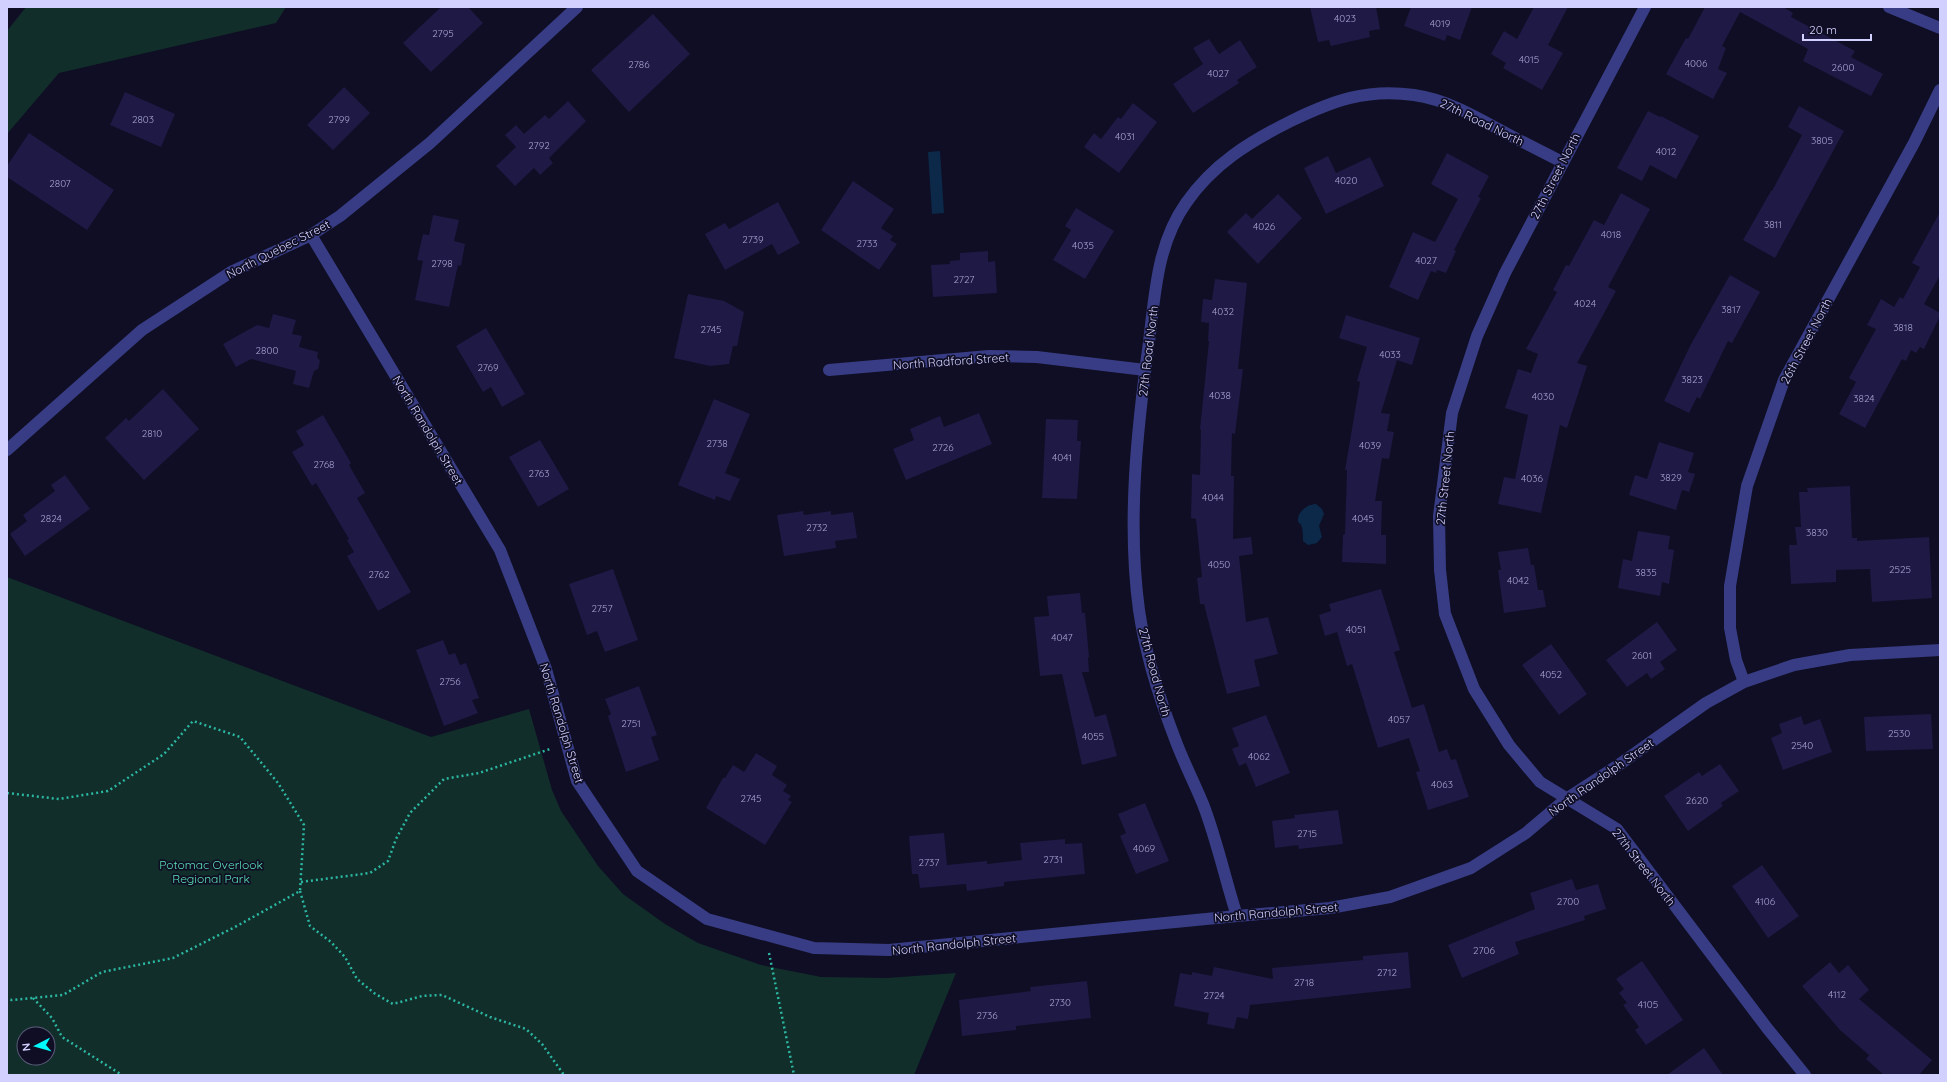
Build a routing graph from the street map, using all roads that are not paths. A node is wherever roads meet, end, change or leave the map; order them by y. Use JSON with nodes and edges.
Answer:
{"nodes":[{"id":1,"x":577,"y":7,"type":"edge"},
{"id":2,"x":1645,"y":7,"type":"edge"},
{"id":3,"x":1889,"y":7,"type":"edge"},
{"id":4,"x":1940,"y":28,"type":"edge"},
{"id":5,"x":1940,"y":90,"type":"edge"},
{"id":6,"x":1562,"y":162,"type":"junction"},
{"id":7,"x":311,"y":235,"type":"junction"},
{"id":8,"x":829,"y":370,"type":"dead end"},
{"id":9,"x":1145,"y":370,"type":"junction"},
{"id":10,"x":7,"y":450,"type":"edge"},
{"id":11,"x":1940,"y":650,"type":"edge"},
{"id":12,"x":1744,"y":682,"type":"junction"},
{"id":13,"x":1566,"y":799,"type":"junction"},
{"id":14,"x":1237,"y":916,"type":"junction"},
{"id":15,"x":1806,"y":1075,"type":"edge"}],
"edges":[{"from":1,"to":7,"type":"street","name":"North Quebec Street"},
{"from":2,"to":6,"type":"street","name":"27th Street North"},
{"from":3,"to":4,"type":"street"},
{"from":5,"to":12,"type":"street","name":"26th Street North"},
{"from":6,"to":9,"type":"street","name":"27th Road North"},
{"from":6,"to":13,"type":"street","name":"27th Street North"},
{"from":7,"to":10,"type":"street","name":"North Quebec Street"},
{"from":7,"to":14,"type":"street","name":"North Randolph Street"},
{"from":8,"to":9,"type":"street","name":"North Radford Street"},
{"from":9,"to":14,"type":"street","name":"27th Road North"},
{"from":11,"to":12,"type":"street","name":"North Randolph Street"},
{"from":12,"to":13,"type":"street","name":"North Randolph Street"},
{"from":13,"to":14,"type":"street","name":"North Randolph Street"},
{"from":13,"to":15,"type":"street","name":"27th Street North"}]}
